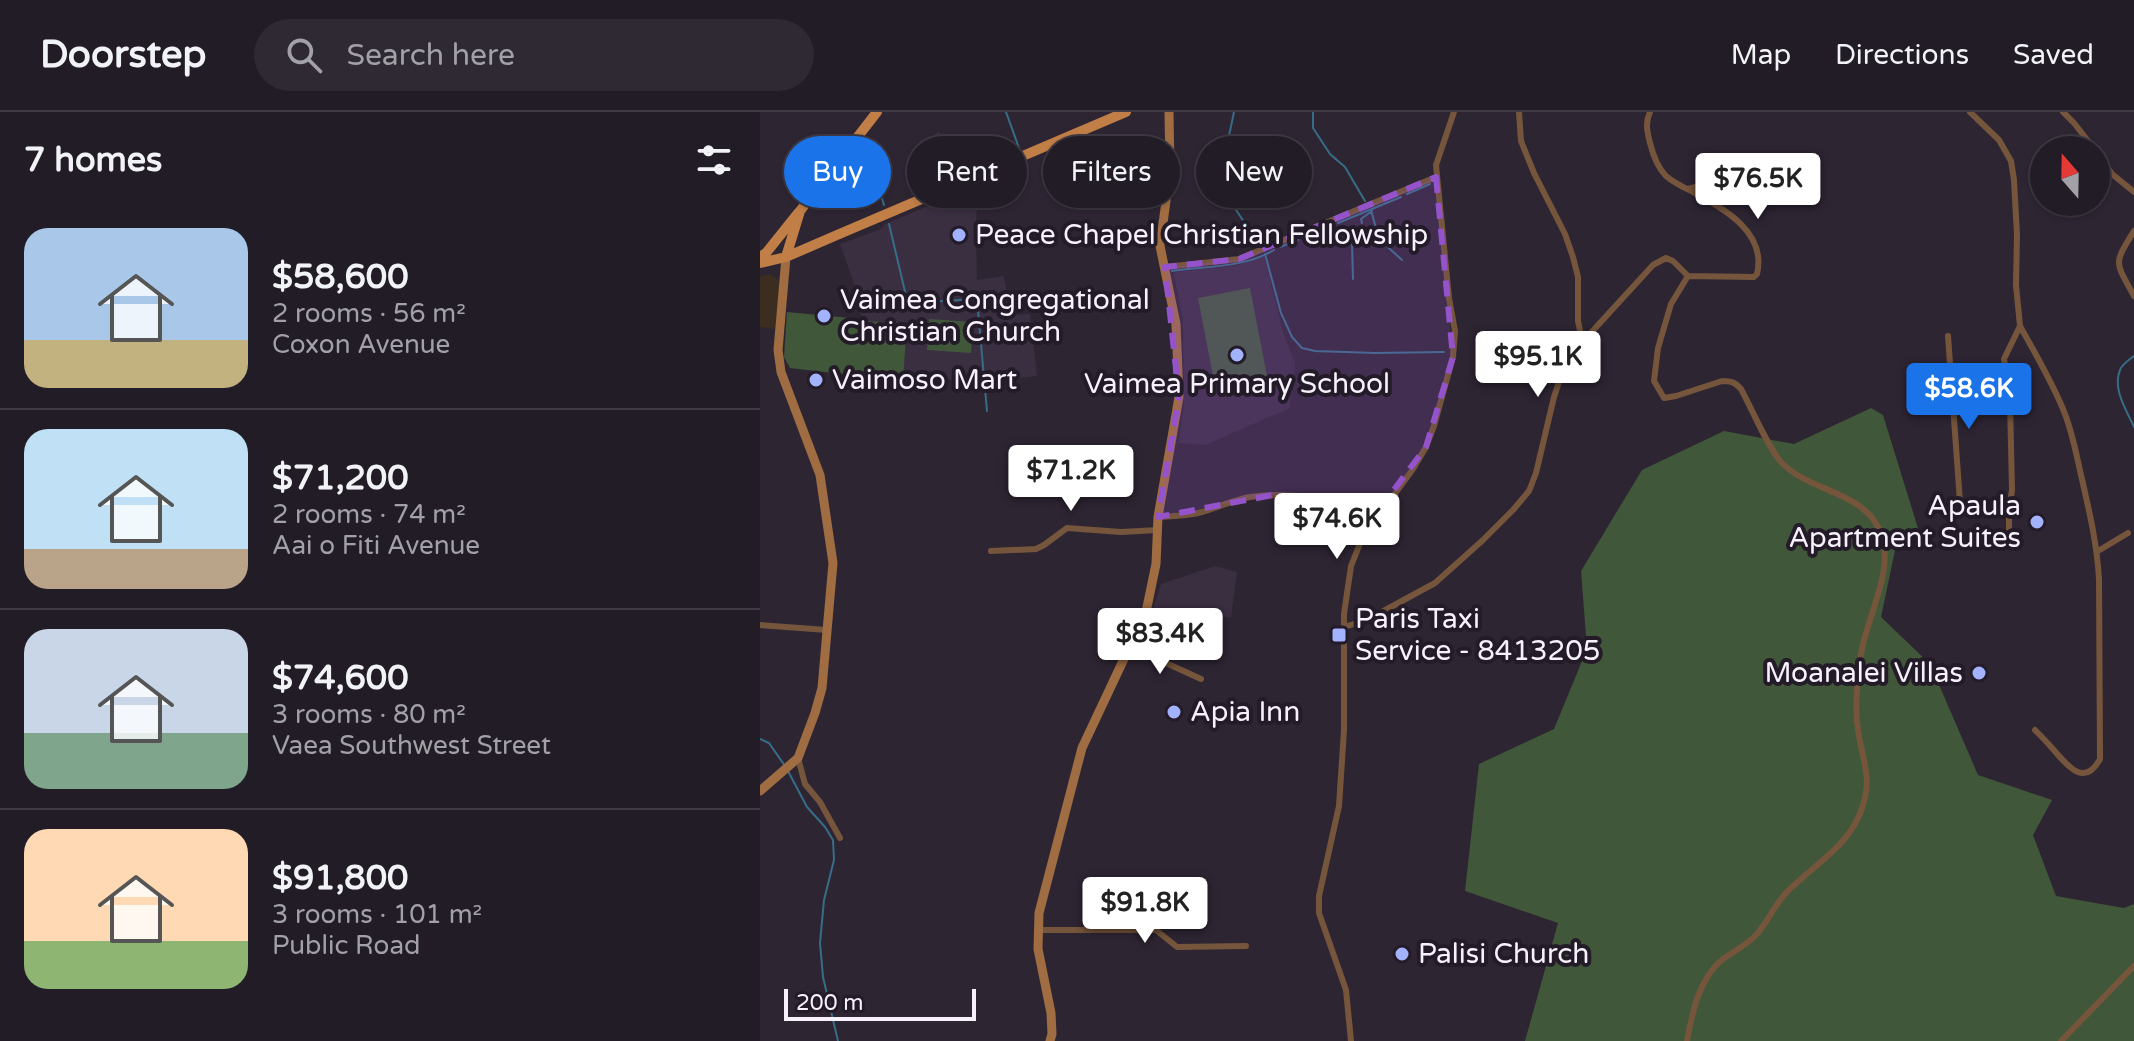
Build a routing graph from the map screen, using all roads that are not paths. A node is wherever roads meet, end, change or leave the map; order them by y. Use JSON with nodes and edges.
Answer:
{"nodes":[{"id":1,"x":877,"y":112,"type":"edge"},
{"id":2,"x":1126,"y":112,"type":"edge"},
{"id":3,"x":1169,"y":112,"type":"edge"},
{"id":4,"x":1454,"y":112,"type":"edge"},
{"id":5,"x":1519,"y":112,"type":"edge"},
{"id":6,"x":1650,"y":112,"type":"edge"},
{"id":7,"x":1970,"y":112,"type":"edge"},
{"id":8,"x":2063,"y":112,"type":"edge"},
{"id":9,"x":2085,"y":136,"type":"edge"},
{"id":10,"x":1794,"y":161,"type":"dead end"},
{"id":11,"x":2110,"y":171,"type":"edge"},
{"id":12,"x":1436,"y":177,"type":"junction"},
{"id":13,"x":1688,"y":189,"type":"junction"},
{"id":14,"x":2134,"y":192,"type":"edge"},
{"id":15,"x":800,"y":211,"type":"junction"},
{"id":16,"x":2134,"y":231,"type":"edge"},
{"id":17,"x":837,"y":235,"type":"junction"},
{"id":18,"x":760,"y":257,"type":"edge"},
{"id":19,"x":786,"y":257,"type":"junction"},
{"id":20,"x":760,"y":263,"type":"edge"},
{"id":21,"x":1165,"y":267,"type":"junction"},
{"id":22,"x":1688,"y":276,"type":"junction"},
{"id":23,"x":2134,"y":296,"type":"edge"},
{"id":24,"x":2020,"y":326,"type":"junction"},
{"id":25,"x":1948,"y":336,"type":"dead end"},
{"id":26,"x":1582,"y":340,"type":"junction"},
{"id":27,"x":2009,"y":510,"type":"junction"},
{"id":28,"x":1158,"y":517,"type":"junction"},
{"id":29,"x":1373,"y":518,"type":"junction"},
{"id":30,"x":1158,"y":530,"type":"junction"},
{"id":31,"x":2009,"y":533,"type":"dead end"},
{"id":32,"x":2128,"y":533,"type":"dead end"},
{"id":33,"x":991,"y":551,"type":"dead end"},
{"id":34,"x":2098,"y":551,"type":"junction"},
{"id":35,"x":760,"y":625,"type":"edge"},
{"id":36,"x":1344,"y":627,"type":"junction"},
{"id":37,"x":827,"y":630,"type":"junction"},
{"id":38,"x":1131,"y":647,"type":"junction"},
{"id":39,"x":1201,"y":679,"type":"dead end"},
{"id":40,"x":2035,"y":730,"type":"dead end"},
{"id":41,"x":796,"y":761,"type":"junction"},
{"id":42,"x":760,"y":791,"type":"edge"},
{"id":43,"x":840,"y":838,"type":"dead end"},
{"id":44,"x":1038,"y":930,"type":"junction"},
{"id":45,"x":1246,"y":946,"type":"dead end"},
{"id":46,"x":2134,"y":966,"type":"edge"},
{"id":47,"x":2063,"y":1040,"type":"edge"},
{"id":48,"x":1050,"y":1041,"type":"edge"},
{"id":49,"x":1351,"y":1041,"type":"edge"},
{"id":50,"x":1687,"y":1041,"type":"edge"}],
"edges":[{"from":1,"to":15,"type":"main road"},
{"from":2,"to":17,"type":"main road"},
{"from":3,"to":21,"type":"street"},
{"from":4,"to":12,"type":"street"},
{"from":5,"to":26,"type":"street"},
{"from":6,"to":13,"type":"street"},
{"from":7,"to":24,"type":"street"},
{"from":8,"to":9,"type":"street"},
{"from":10,"to":13,"type":"street"},
{"from":11,"to":14,"type":"street"},
{"from":12,"to":21,"type":"street"},
{"from":12,"to":29,"type":"street"},
{"from":13,"to":22,"type":"street"},
{"from":15,"to":17,"type":"main road"},
{"from":15,"to":18,"type":"main road"},
{"from":15,"to":19,"type":"main road"},
{"from":16,"to":23,"type":"street"},
{"from":17,"to":19,"type":"main road"},
{"from":19,"to":20,"type":"main road"},
{"from":19,"to":37,"type":"street"},
{"from":21,"to":28,"type":"street"},
{"from":22,"to":26,"type":"street"},
{"from":22,"to":50,"type":"street"},
{"from":24,"to":27,"type":"street"},
{"from":24,"to":34,"type":"street"},
{"from":25,"to":27,"type":"street"},
{"from":26,"to":36,"type":"street"},
{"from":27,"to":31,"type":"street"},
{"from":28,"to":29,"type":"street"},
{"from":28,"to":30,"type":"street"},
{"from":29,"to":36,"type":"street"},
{"from":30,"to":33,"type":"street"},
{"from":30,"to":38,"type":"street"},
{"from":32,"to":34,"type":"street"},
{"from":34,"to":40,"type":"street"},
{"from":35,"to":37,"type":"street"},
{"from":36,"to":49,"type":"street"},
{"from":37,"to":41,"type":"street"},
{"from":38,"to":39,"type":"street"},
{"from":38,"to":44,"type":"street"},
{"from":41,"to":42,"type":"street"},
{"from":41,"to":43,"type":"street"},
{"from":44,"to":45,"type":"street"},
{"from":44,"to":48,"type":"street"},
{"from":46,"to":47,"type":"street"}]}
